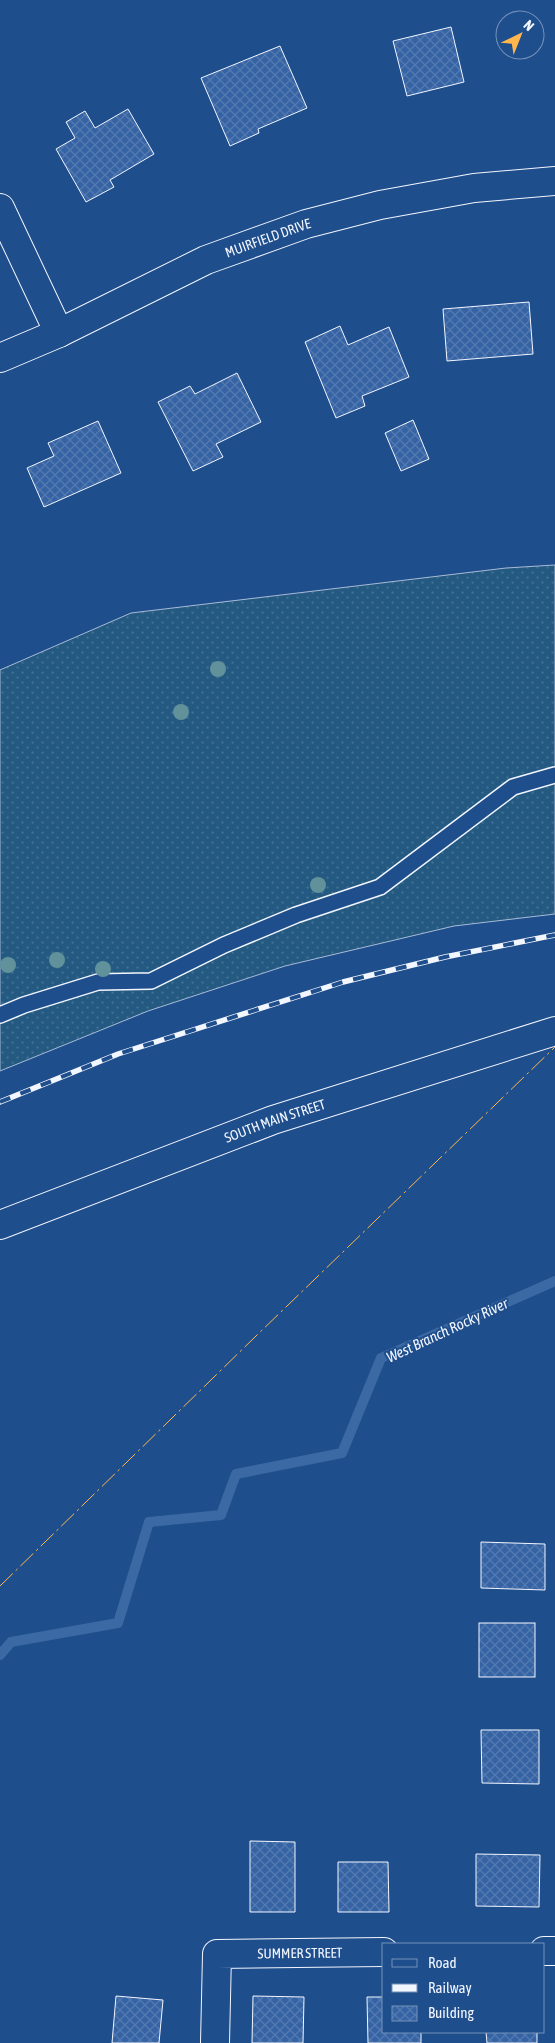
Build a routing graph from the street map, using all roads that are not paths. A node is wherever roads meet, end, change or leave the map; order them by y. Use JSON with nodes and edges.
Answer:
{"nodes":[{"id":1,"x":555,"y":181,"type":"edge"},
{"id":2,"x":0,"y":208,"type":"edge"},
{"id":3,"x":59,"y":333,"type":"junction"},
{"id":4,"x":0,"y":358,"type":"edge"},
{"id":5,"x":555,"y":775,"type":"edge"},
{"id":6,"x":0,"y":1015,"type":"edge"},
{"id":7,"x":555,"y":1031,"type":"edge"},
{"id":8,"x":0,"y":1225,"type":"edge"},
{"id":9,"x":382,"y":1952,"type":"edge"},
{"id":10,"x":215,"y":2043,"type":"edge"}],
"edges":[{"from":1,"to":3,"type":"street","name":"MUIRFIELD DRIVE"},
{"from":2,"to":3,"type":"street"},
{"from":3,"to":4,"type":"street","name":"MUIRFIELD DRIVE"},
{"from":5,"to":6,"type":"lane"},
{"from":7,"to":8,"type":"street","name":"SOUTH MAIN STREET"},
{"from":9,"to":10,"type":"street","name":"SUMMER STREET"}]}
